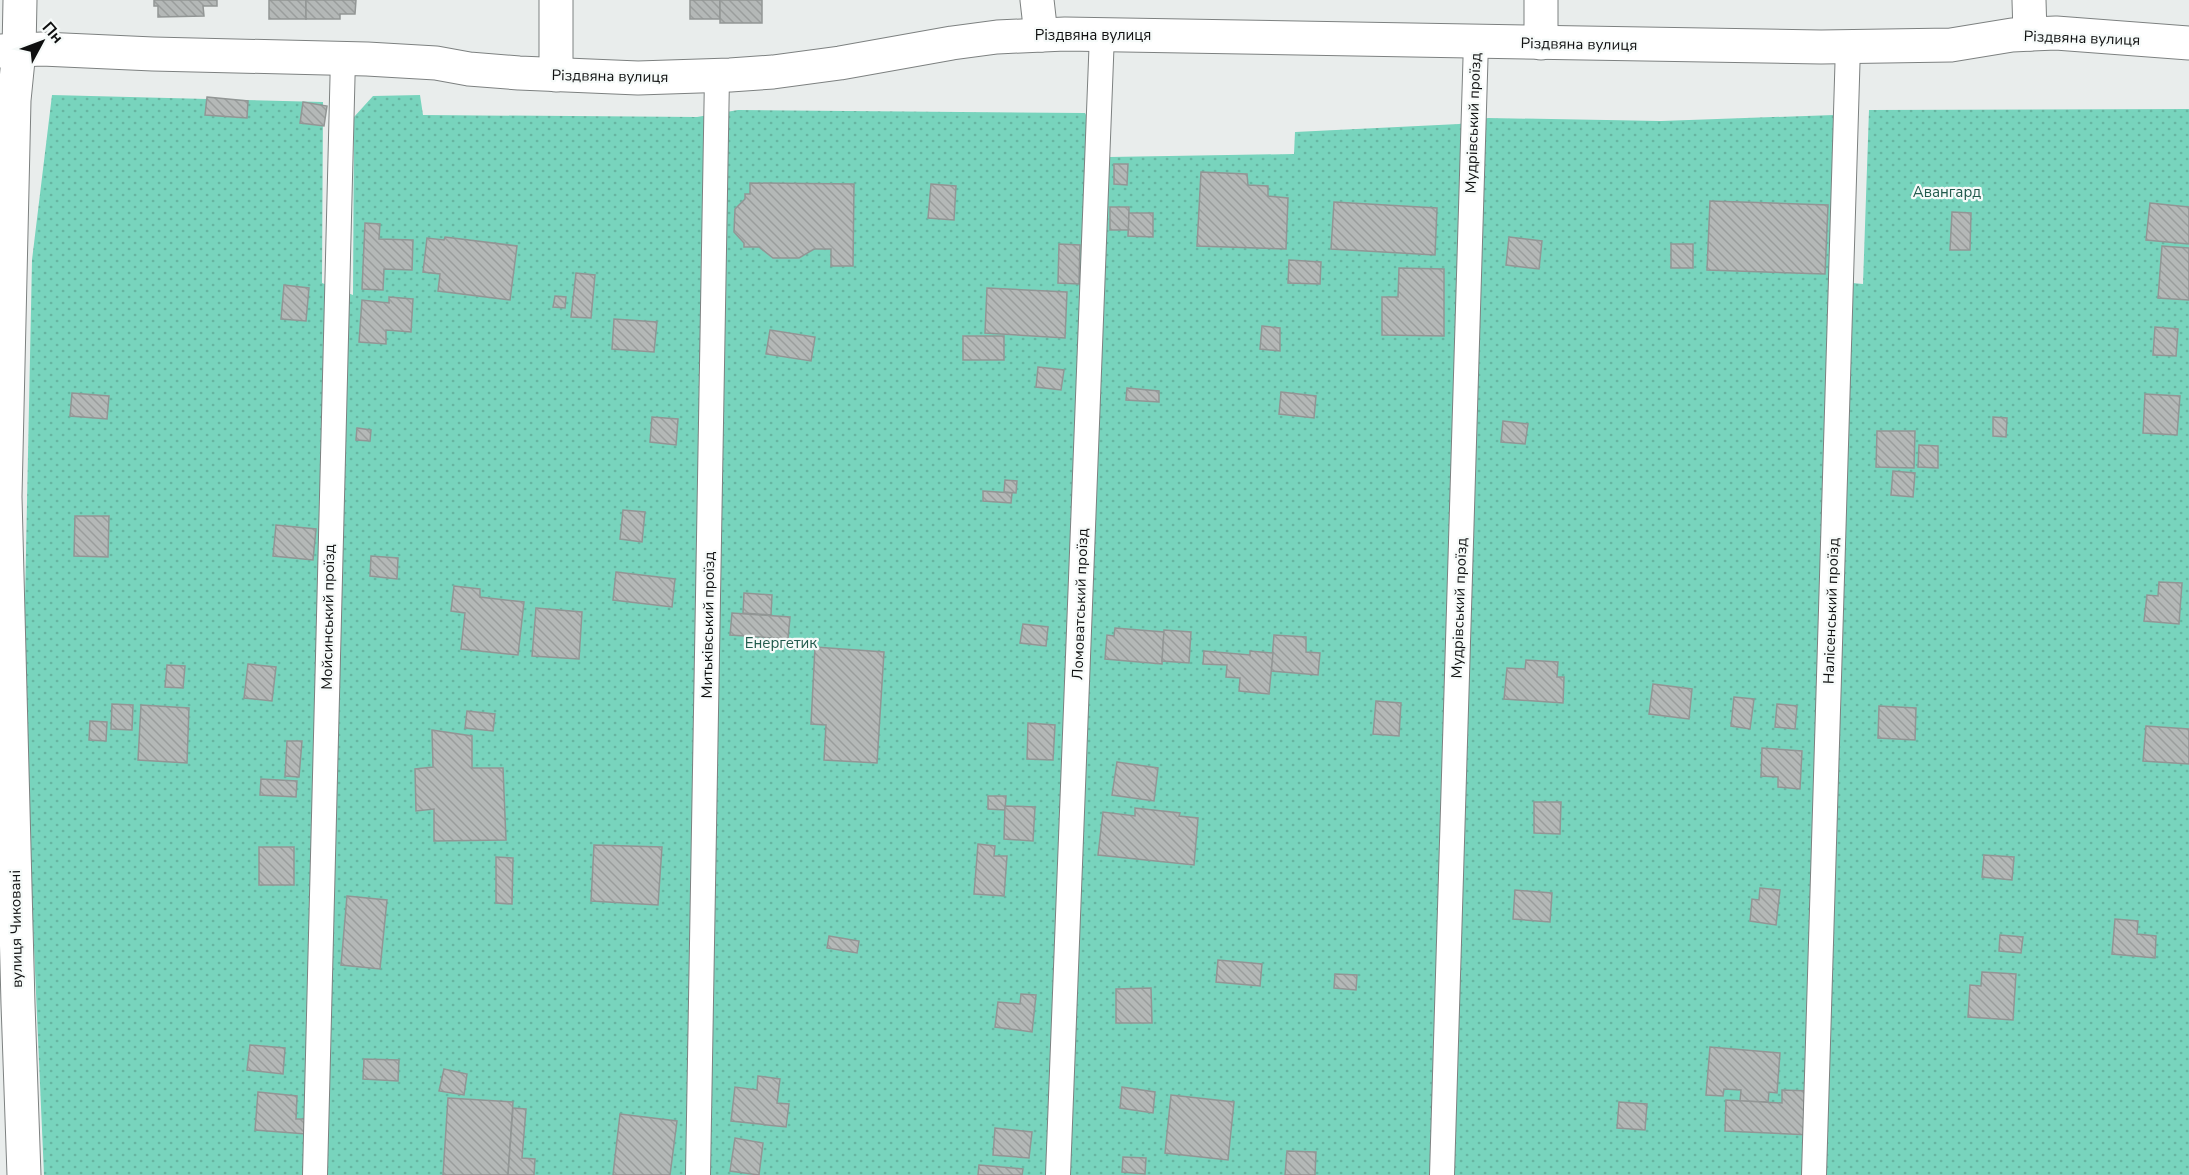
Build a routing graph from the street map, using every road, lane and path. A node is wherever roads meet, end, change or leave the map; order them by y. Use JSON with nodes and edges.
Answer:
{"nodes":[{"id":1,"x":20,"y":0,"type":"edge"},
{"id":2,"x":556,"y":0,"type":"edge"},
{"id":3,"x":1037,"y":0,"type":"edge"},
{"id":4,"x":1541,"y":0,"type":"edge"},
{"id":5,"x":2029,"y":0,"type":"edge"},
{"id":6,"x":1041,"y":34,"type":"junction"},
{"id":7,"x":1102,"y":34,"type":"junction"},
{"id":8,"x":2030,"y":34,"type":"junction"},
{"id":9,"x":1476,"y":42,"type":"junction"},
{"id":10,"x":1541,"y":43,"type":"junction"},
{"id":11,"x":2189,"y":43,"type":"edge"},
{"id":12,"x":1848,"y":46,"type":"junction"},
{"id":13,"x":9,"y":50,"type":"edge"},
{"id":14,"x":343,"y":58,"type":"junction"},
{"id":15,"x":556,"y":75,"type":"junction"},
{"id":16,"x":717,"y":76,"type":"junction"},
{"id":17,"x":24,"y":1175,"type":"edge"},
{"id":18,"x":315,"y":1175,"type":"edge"},
{"id":19,"x":698,"y":1175,"type":"edge"},
{"id":20,"x":1058,"y":1175,"type":"edge"},
{"id":21,"x":1442,"y":1175,"type":"edge"},
{"id":22,"x":1814,"y":1175,"type":"edge"}],
"edges":[{"from":1,"to":13,"type":"street","name":"вулиця Чиковані"},
{"from":2,"to":15,"type":"street"},
{"from":3,"to":6,"type":"street"},
{"from":4,"to":10,"type":"street"},
{"from":5,"to":8,"type":"street"},
{"from":6,"to":7,"type":"street","name":"Різдвяна вулиця"},
{"from":6,"to":16,"type":"street","name":"Різдвяна вулиця"},
{"from":7,"to":9,"type":"street","name":"Різдвяна вулиця"},
{"from":7,"to":20,"type":"lane","name":"Ломоватський проїзд"},
{"from":8,"to":11,"type":"street","name":"Різдвяна вулиця"},
{"from":8,"to":12,"type":"street","name":"Різдвяна вулиця"},
{"from":9,"to":10,"type":"street","name":"Різдвяна вулиця"},
{"from":9,"to":21,"type":"lane","name":"Мудрівський проїзд"},
{"from":10,"to":12,"type":"street","name":"Різдвяна вулиця"},
{"from":12,"to":22,"type":"lane","name":"Налісенський проїзд"},
{"from":13,"to":14,"type":"street","name":"Різдвяна вулиця"},
{"from":13,"to":17,"type":"street","name":"вулиця Чиковані"},
{"from":14,"to":15,"type":"street","name":"Різдвяна вулиця"},
{"from":14,"to":18,"type":"lane","name":"Мойсинський проїзд"},
{"from":15,"to":16,"type":"street","name":"Різдвяна вулиця"},
{"from":16,"to":19,"type":"lane","name":"Митьківський проїзд"}]}
